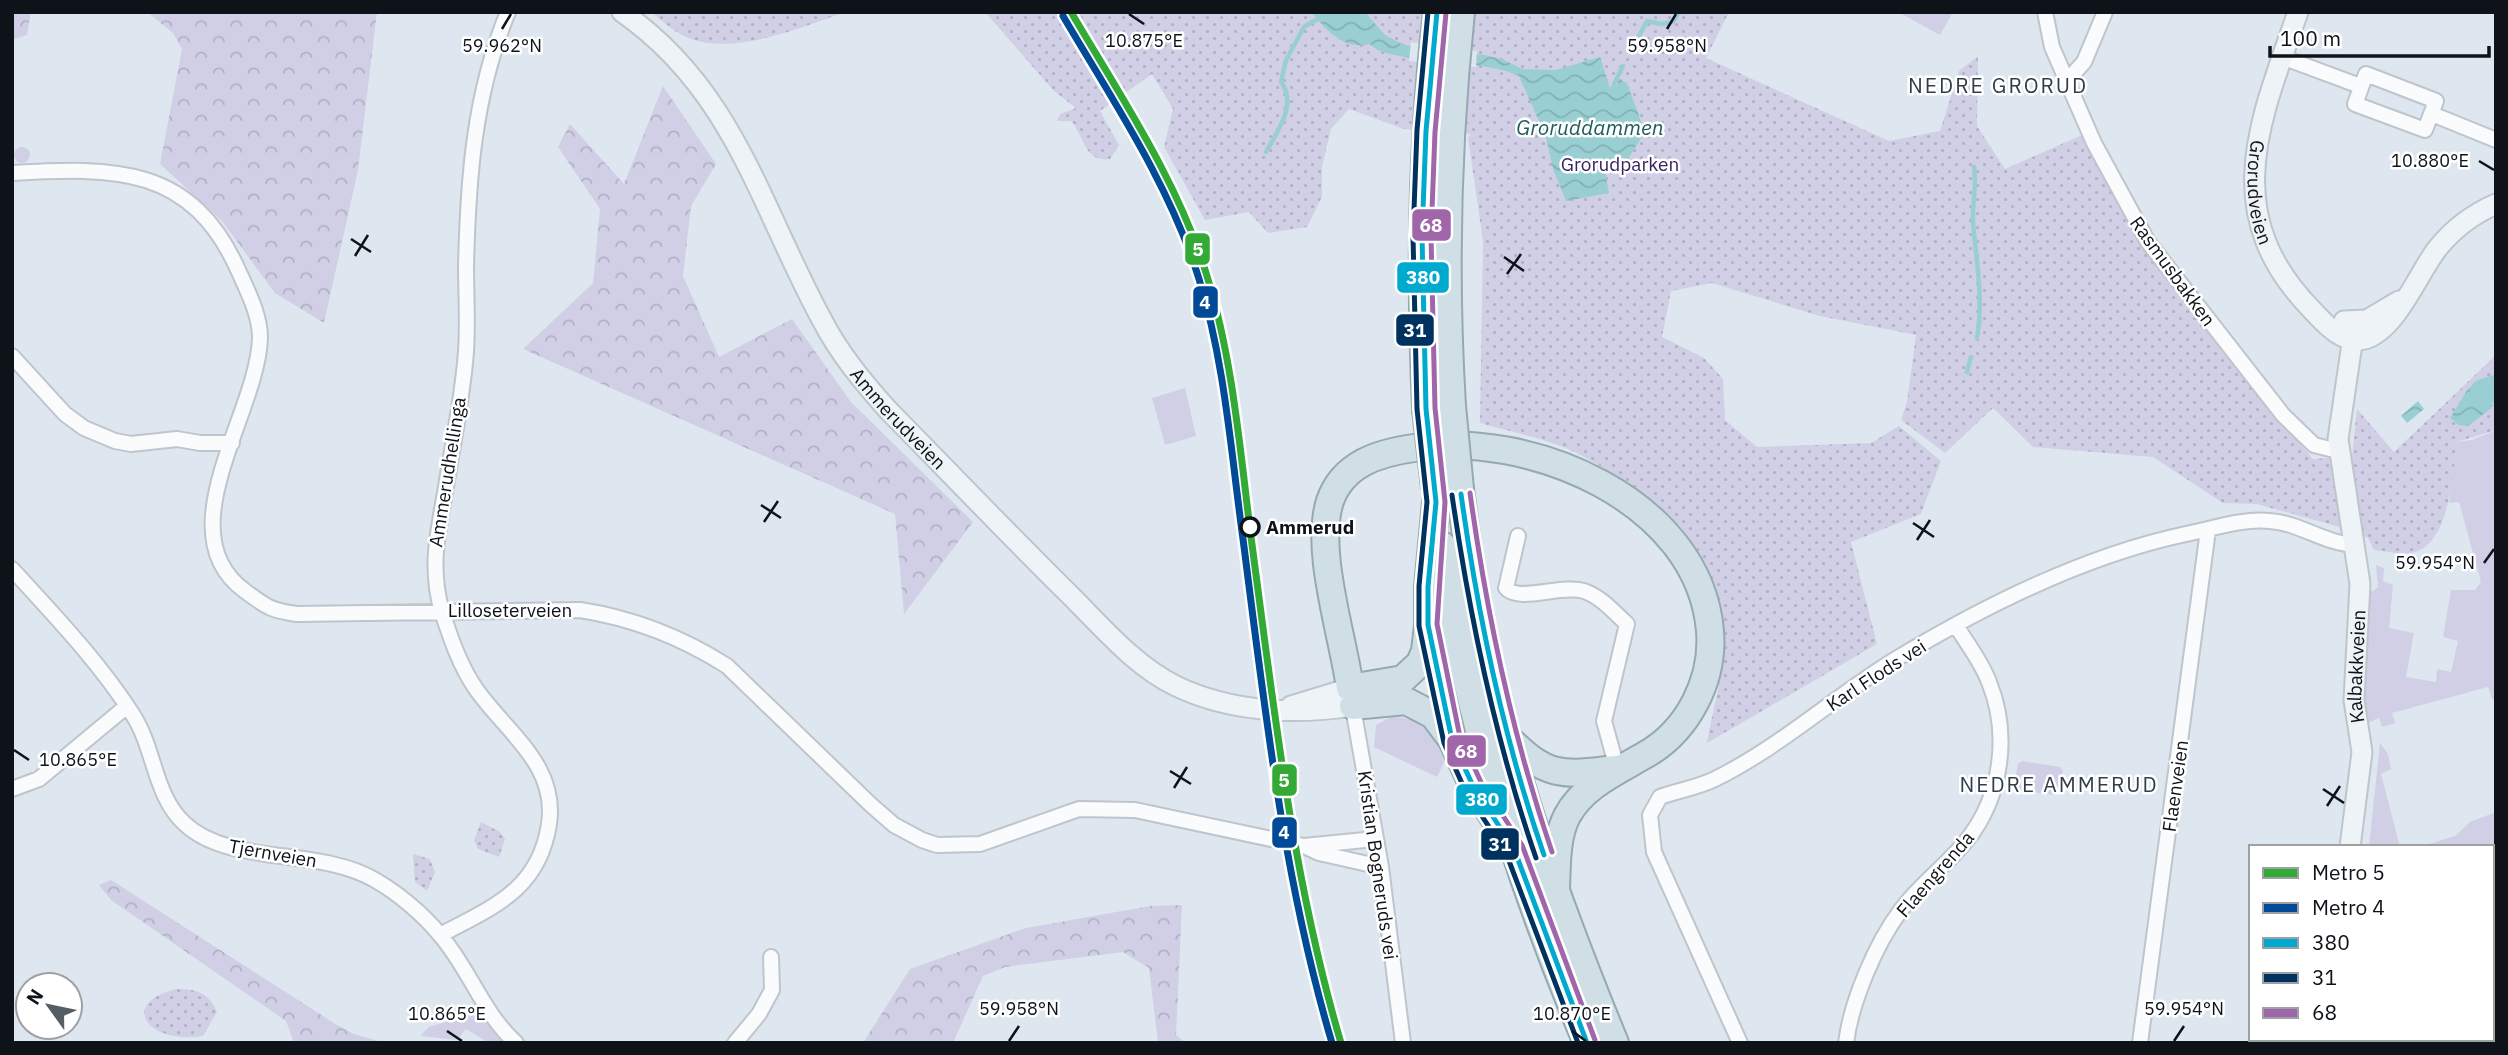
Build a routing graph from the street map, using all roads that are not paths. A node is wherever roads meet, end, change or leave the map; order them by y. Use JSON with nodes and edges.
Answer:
{"nodes":[{"id":1,"x":508,"y":12,"type":"edge"},
{"id":2,"x":622,"y":12,"type":"edge"},
{"id":3,"x":1437,"y":12,"type":"edge"},
{"id":4,"x":1461,"y":12,"type":"edge"},
{"id":5,"x":2045,"y":12,"type":"edge"},
{"id":6,"x":2105,"y":12,"type":"edge"},
{"id":7,"x":2298,"y":12,"type":"edge"},
{"id":8,"x":2282,"y":57,"type":"junction"},
{"id":9,"x":2067,"y":81,"type":"junction"},
{"id":10,"x":2360,"y":86,"type":"junction"},
{"id":11,"x":2432,"y":114,"type":"junction"},
{"id":12,"x":1438,"y":131,"type":"junction"},
{"id":13,"x":2496,"y":139,"type":"edge"},
{"id":14,"x":12,"y":173,"type":"edge"},
{"id":15,"x":2496,"y":204,"type":"edge"},
{"id":16,"x":2354,"y":331,"type":"junction"},
{"id":17,"x":12,"y":356,"type":"edge"},
{"id":18,"x":232,"y":443,"type":"junction"},
{"id":19,"x":2338,"y":451,"type":"junction"},
{"id":20,"x":1444,"y":493,"type":"junction"},
{"id":21,"x":2208,"y":530,"type":"junction"},
{"id":22,"x":2354,"y":536,"type":"junction"},
{"id":23,"x":1518,"y":537,"type":"dead end"},
{"id":24,"x":12,"y":569,"type":"edge"},
{"id":25,"x":442,"y":611,"type":"junction"},
{"id":26,"x":1957,"y":627,"type":"junction"},
{"id":27,"x":1352,"y":697,"type":"junction"},
{"id":28,"x":127,"y":706,"type":"junction"},
{"id":29,"x":1506,"y":736,"type":"junction"},
{"id":30,"x":1618,"y":768,"type":"junction"},
{"id":31,"x":12,"y":789,"type":"edge"},
{"id":32,"x":1375,"y":839,"type":"junction"},
{"id":33,"x":2350,"y":845,"type":"edge"},
{"id":34,"x":1304,"y":846,"type":"junction"},
{"id":35,"x":1514,"y":849,"type":"junction"},
{"id":36,"x":1381,"y":867,"type":"junction"},
{"id":37,"x":1556,"y":889,"type":"junction"},
{"id":38,"x":440,"y":935,"type":"junction"},
{"id":39,"x":771,"y":957,"type":"dead end"},
{"id":40,"x":516,"y":1043,"type":"edge"},
{"id":41,"x":735,"y":1043,"type":"edge"},
{"id":42,"x":1403,"y":1043,"type":"edge"},
{"id":43,"x":1587,"y":1043,"type":"edge"},
{"id":44,"x":1615,"y":1043,"type":"edge"},
{"id":45,"x":1740,"y":1043,"type":"edge"},
{"id":46,"x":1846,"y":1043,"type":"edge"},
{"id":47,"x":2140,"y":1043,"type":"edge"}],
"edges":[{"from":1,"to":25,"type":"street","name":"Ammerudhellinga"},
{"from":2,"to":27,"type":"street","name":"Ammerudveien"},
{"from":3,"to":12,"type":"highway"},
{"from":4,"to":12,"type":"highway"},
{"from":5,"to":9,"type":"street","name":"Rasmusbakken"},
{"from":6,"to":9,"type":"street"},
{"from":7,"to":8,"type":"street","name":"Grorudveien"},
{"from":8,"to":10,"type":"street"},
{"from":8,"to":16,"type":"street","name":"Grorudveien"},
{"from":9,"to":19,"type":"street","name":"Rasmusbakken"},
{"from":10,"to":11,"type":"street"},
{"from":10,"to":11,"type":"street"},
{"from":11,"to":13,"type":"street"},
{"from":12,"to":20,"type":"highway","bridge":true},
{"from":14,"to":18,"type":"street","name":"Lilloseterveien"},
{"from":15,"to":16,"type":"street"},
{"from":16,"to":19,"type":"street"},
{"from":17,"to":18,"type":"street"},
{"from":18,"to":25,"type":"street","name":"Lilloseterveien"},
{"from":19,"to":22,"type":"street","name":"Kalbakkveien"},
{"from":20,"to":27,"type":"highway"},
{"from":20,"to":29,"type":"highway"},
{"from":20,"to":35,"type":"highway"},
{"from":21,"to":22,"type":"street","name":"Karl Flods vei"},
{"from":21,"to":26,"type":"street","name":"Karl Flods vei"},
{"from":21,"to":47,"type":"street","name":"Flaenveien"},
{"from":22,"to":33,"type":"street","name":"Kalbakkveien"},
{"from":23,"to":30,"type":"street"},
{"from":24,"to":28,"type":"street","name":"Tjernveien"},
{"from":25,"to":34,"type":"street","name":"Lilloseterveien"},
{"from":25,"to":38,"type":"street","name":"Ammerudhellinga"},
{"from":26,"to":45,"type":"street","name":"Karl Flods vei"},
{"from":26,"to":46,"type":"street","name":"Flaengrenda"},
{"from":27,"to":30,"type":"highway"},
{"from":27,"to":32,"type":"street","name":"Kristian Bogneruds vei"},
{"from":27,"to":35,"type":"highway"},
{"from":28,"to":31,"type":"street"},
{"from":28,"to":38,"type":"street","name":"Tjernveien"},
{"from":29,"to":30,"type":"highway"},
{"from":29,"to":37,"type":"highway"},
{"from":30,"to":37,"type":"highway"},
{"from":32,"to":34,"type":"street","name":"Lilloseterveien"},
{"from":32,"to":36,"type":"street","name":"Kristian Bogneruds vei"},
{"from":34,"to":36,"type":"street","name":"Lilloseterveien"},
{"from":35,"to":43,"type":"highway"},
{"from":36,"to":42,"type":"street","name":"Kristian Bogneruds vei"},
{"from":37,"to":44,"type":"highway"},
{"from":38,"to":40,"type":"street","name":"Tjernveien"},
{"from":39,"to":41,"type":"street"}]}
